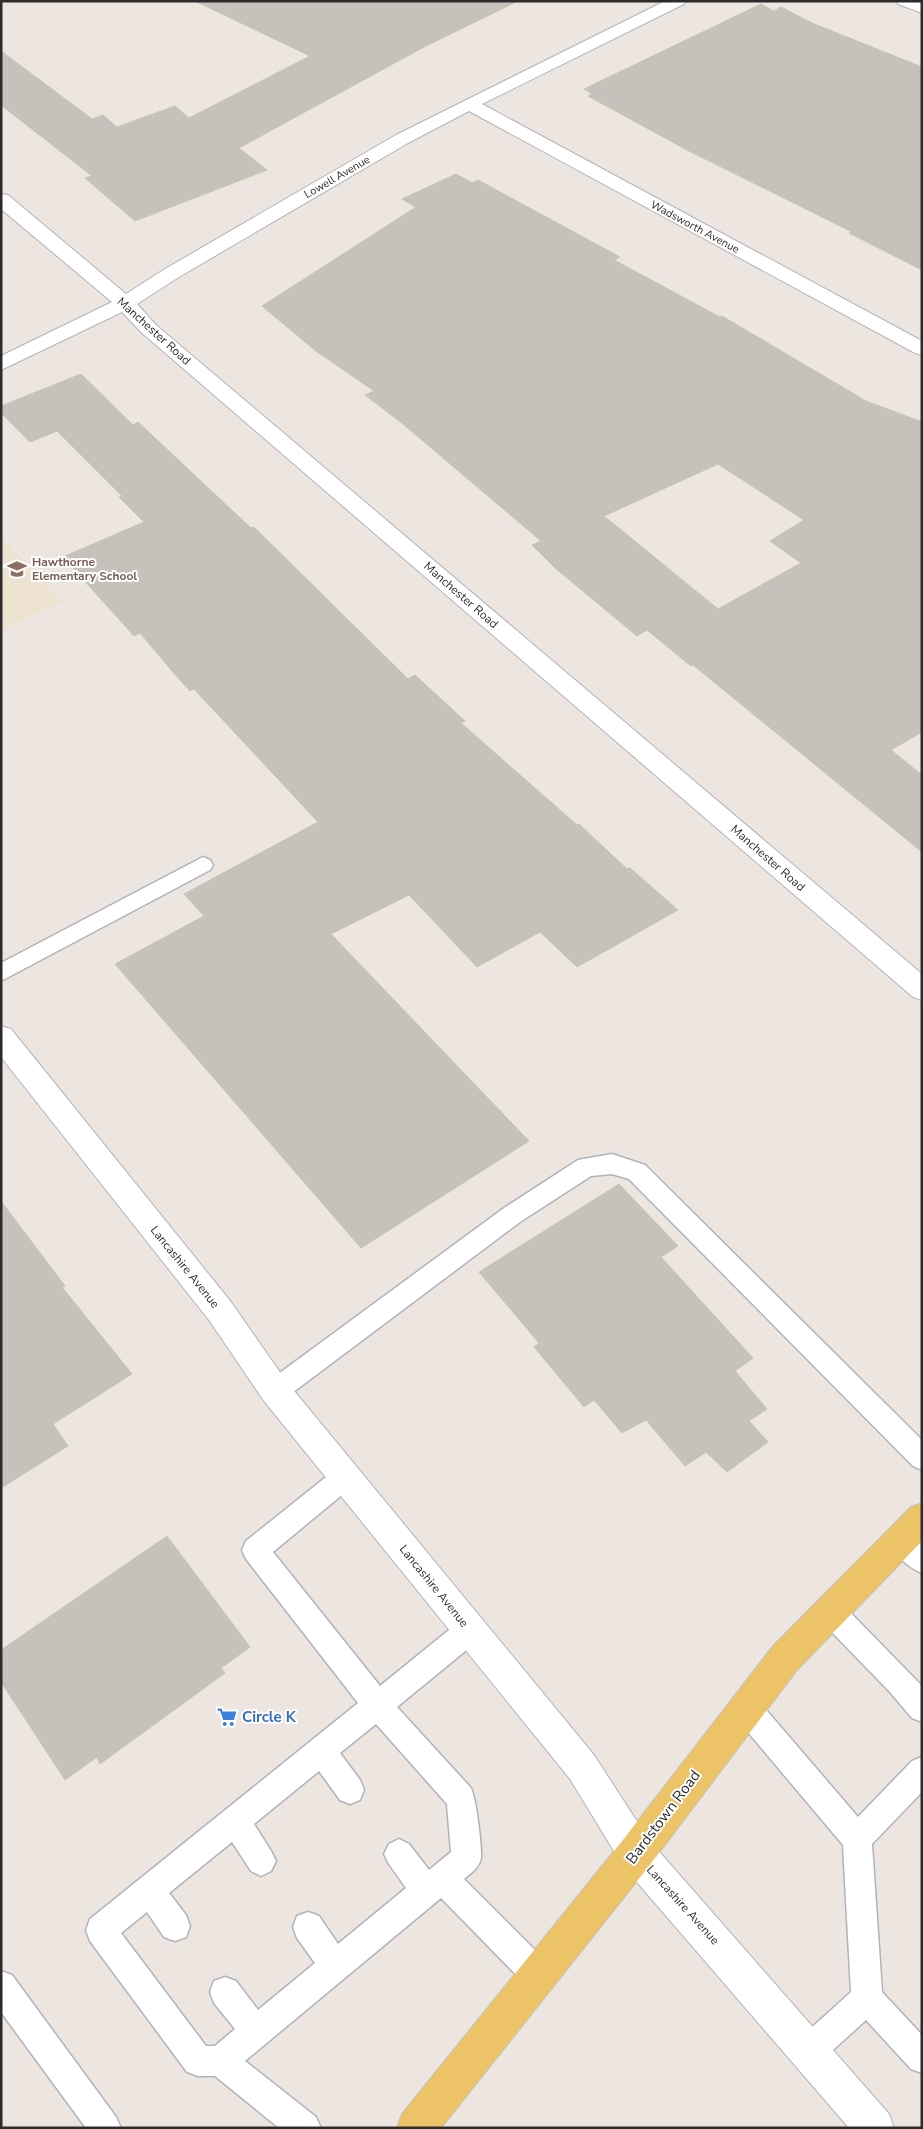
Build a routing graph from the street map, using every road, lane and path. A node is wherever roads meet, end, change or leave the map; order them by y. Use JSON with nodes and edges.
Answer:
{"nodes":[{"id":1,"x":678,"y":1,"type":"edge"},
{"id":2,"x":904,"y":1,"type":"edge"},
{"id":3,"x":922,"y":8,"type":"edge"},
{"id":4,"x":468,"y":104,"type":"junction"},
{"id":5,"x":1,"y":199,"type":"edge"},
{"id":6,"x":125,"y":303,"type":"junction"},
{"id":7,"x":922,"y":349,"type":"edge"},
{"id":8,"x":1,"y":364,"type":"edge"},
{"id":9,"x":203,"y":865,"type":"dead end"},
{"id":10,"x":1,"y":973,"type":"edge"},
{"id":11,"x":922,"y":990,"type":"edge"},
{"id":12,"x":1,"y":1037,"type":"edge"},
{"id":13,"x":275,"y":1391,"type":"junction"},
{"id":14,"x":922,"y":1458,"type":"edge"},
{"id":15,"x":345,"y":1477,"type":"junction"},
{"id":16,"x":915,"y":1539,"type":"edge"},
{"id":17,"x":830,"y":1612,"type":"junction"},
{"id":18,"x":470,"y":1630,"type":"junction"},
{"id":19,"x":378,"y":1706,"type":"junction"},
{"id":20,"x":746,"y":1708,"type":"junction"},
{"id":21,"x":922,"y":1708,"type":"edge"},
{"id":22,"x":321,"y":1752,"type":"junction"},
{"id":23,"x":922,"y":1771,"type":"edge"},
{"id":24,"x":350,"y":1790,"type":"dead end"},
{"id":25,"x":235,"y":1822,"type":"junction"},
{"id":26,"x":856,"y":1839,"type":"junction"},
{"id":27,"x":636,"y":1852,"type":"junction"},
{"id":28,"x":399,"y":1854,"type":"dead end"},
{"id":29,"x":261,"y":1861,"type":"dead end"},
{"id":30,"x":435,"y":1885,"type":"junction"},
{"id":31,"x":150,"y":1891,"type":"junction"},
{"id":32,"x":175,"y":1926,"type":"dead end"},
{"id":33,"x":308,"y":1926,"type":"dead end"},
{"id":34,"x":335,"y":1966,"type":"junction"},
{"id":35,"x":540,"y":1976,"type":"junction"},
{"id":36,"x":1,"y":1986,"type":"edge"},
{"id":37,"x":225,"y":1992,"type":"dead end"},
{"id":38,"x":867,"y":1998,"type":"junction"},
{"id":39,"x":256,"y":2032,"type":"junction"},
{"id":40,"x":810,"y":2050,"type":"junction"},
{"id":41,"x":922,"y":2058,"type":"edge"},
{"id":42,"x":220,"y":2061,"type":"junction"},
{"id":43,"x":105,"y":2128,"type":"edge"},
{"id":44,"x":305,"y":2128,"type":"edge"},
{"id":45,"x":416,"y":2128,"type":"edge"},
{"id":46,"x":875,"y":2128,"type":"edge"}],
"edges":[{"from":1,"to":4,"type":"street","name":"Lowell Avenue"},
{"from":2,"to":3,"type":"street"},
{"from":4,"to":6,"type":"street","name":"Lowell Avenue"},
{"from":4,"to":7,"type":"street","name":"Wadsworth Avenue"},
{"from":5,"to":6,"type":"street","name":"Manchester Road"},
{"from":6,"to":8,"type":"street","name":"Lowell Avenue"},
{"from":6,"to":11,"type":"street","name":"Manchester Road"},
{"from":9,"to":10,"type":"lane"},
{"from":12,"to":13,"type":"street","name":"Lancashire Avenue"},
{"from":13,"to":14,"type":"lane"},
{"from":13,"to":15,"type":"street","name":"Lancashire Avenue"},
{"from":15,"to":18,"type":"street","name":"Lancashire Avenue"},
{"from":15,"to":19,"type":"lane"},
{"from":16,"to":17,"type":"main road","name":"Bardstown Road"},
{"from":17,"to":20,"type":"main road","name":"Bardstown Road"},
{"from":17,"to":21,"type":"lane"},
{"from":18,"to":19,"type":"lane"},
{"from":18,"to":27,"type":"street","name":"Lancashire Avenue"},
{"from":19,"to":22,"type":"lane"},
{"from":19,"to":30,"type":"lane"},
{"from":20,"to":26,"type":"lane"},
{"from":20,"to":27,"type":"main road","name":"Bardstown Road"},
{"from":22,"to":24,"type":"lane"},
{"from":22,"to":25,"type":"lane"},
{"from":23,"to":26,"type":"lane"},
{"from":25,"to":29,"type":"lane"},
{"from":25,"to":31,"type":"lane"},
{"from":26,"to":38,"type":"lane"},
{"from":27,"to":35,"type":"main road","name":"Bardstown Road"},
{"from":27,"to":40,"type":"street","name":"Lancashire Avenue"},
{"from":28,"to":30,"type":"lane"},
{"from":30,"to":34,"type":"lane"},
{"from":30,"to":35,"type":"lane"},
{"from":31,"to":32,"type":"lane"},
{"from":31,"to":42,"type":"lane"},
{"from":33,"to":34,"type":"lane"},
{"from":34,"to":39,"type":"lane"},
{"from":35,"to":45,"type":"main road","name":"Bardstown Road"},
{"from":36,"to":43,"type":"lane"},
{"from":37,"to":39,"type":"lane"},
{"from":38,"to":40,"type":"lane"},
{"from":38,"to":41,"type":"lane"},
{"from":39,"to":42,"type":"lane"},
{"from":40,"to":46,"type":"street","name":"Lancashire Avenue"},
{"from":42,"to":44,"type":"lane"}]}
